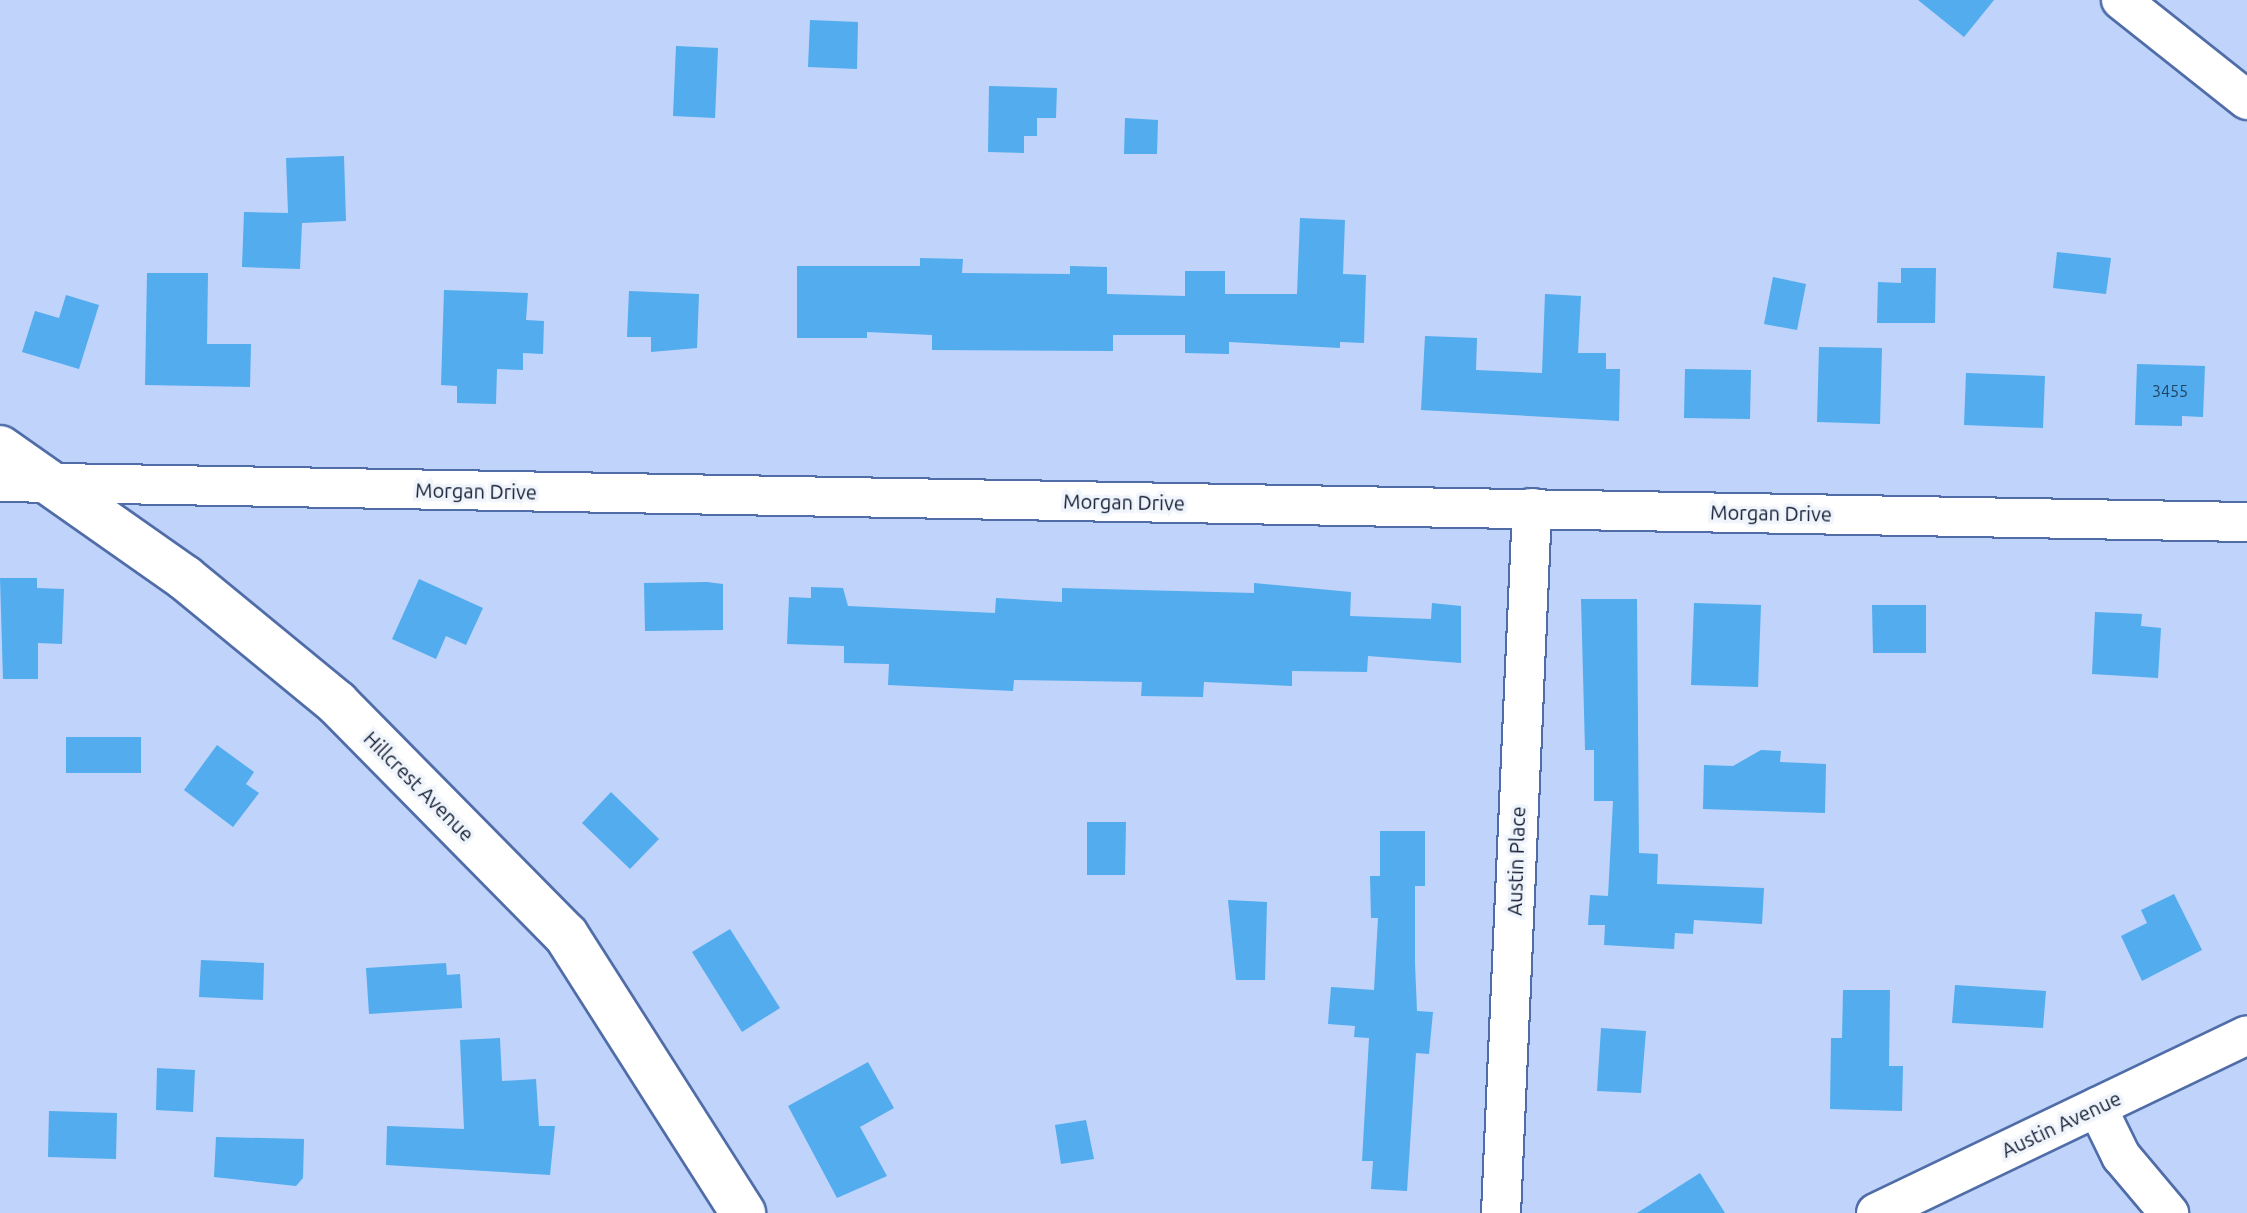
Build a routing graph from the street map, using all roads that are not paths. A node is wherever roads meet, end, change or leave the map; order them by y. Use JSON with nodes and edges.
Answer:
{"nodes":[{"id":1,"x":2121,"y":0,"type":"edge"},
{"id":2,"x":2247,"y":100,"type":"edge"},
{"id":3,"x":0,"y":448,"type":"edge"},
{"id":4,"x":0,"y":482,"type":"edge"},
{"id":5,"x":57,"y":483,"type":"junction"},
{"id":6,"x":1532,"y":508,"type":"junction"},
{"id":7,"x":2247,"y":522,"type":"edge"},
{"id":8,"x":2247,"y":1035,"type":"edge"},
{"id":9,"x":2097,"y":1107,"type":"junction"},
{"id":10,"x":743,"y":1213,"type":"edge"},
{"id":11,"x":1501,"y":1213,"type":"edge"},
{"id":12,"x":1876,"y":1213,"type":"edge"},
{"id":13,"x":2169,"y":1213,"type":"edge"}],
"edges":[{"from":1,"to":2,"type":"street"},
{"from":3,"to":5,"type":"street","name":"Hillcrest Avenue"},
{"from":4,"to":5,"type":"street","name":"Morgan Drive"},
{"from":5,"to":6,"type":"street","name":"Morgan Drive"},
{"from":5,"to":10,"type":"street","name":"Hillcrest Avenue"},
{"from":6,"to":7,"type":"street","name":"Morgan Drive"},
{"from":6,"to":11,"type":"street","name":"Austin Place"},
{"from":8,"to":9,"type":"street","name":"Austin Avenue"},
{"from":9,"to":12,"type":"street","name":"Austin Avenue"},
{"from":9,"to":13,"type":"street"}]}
